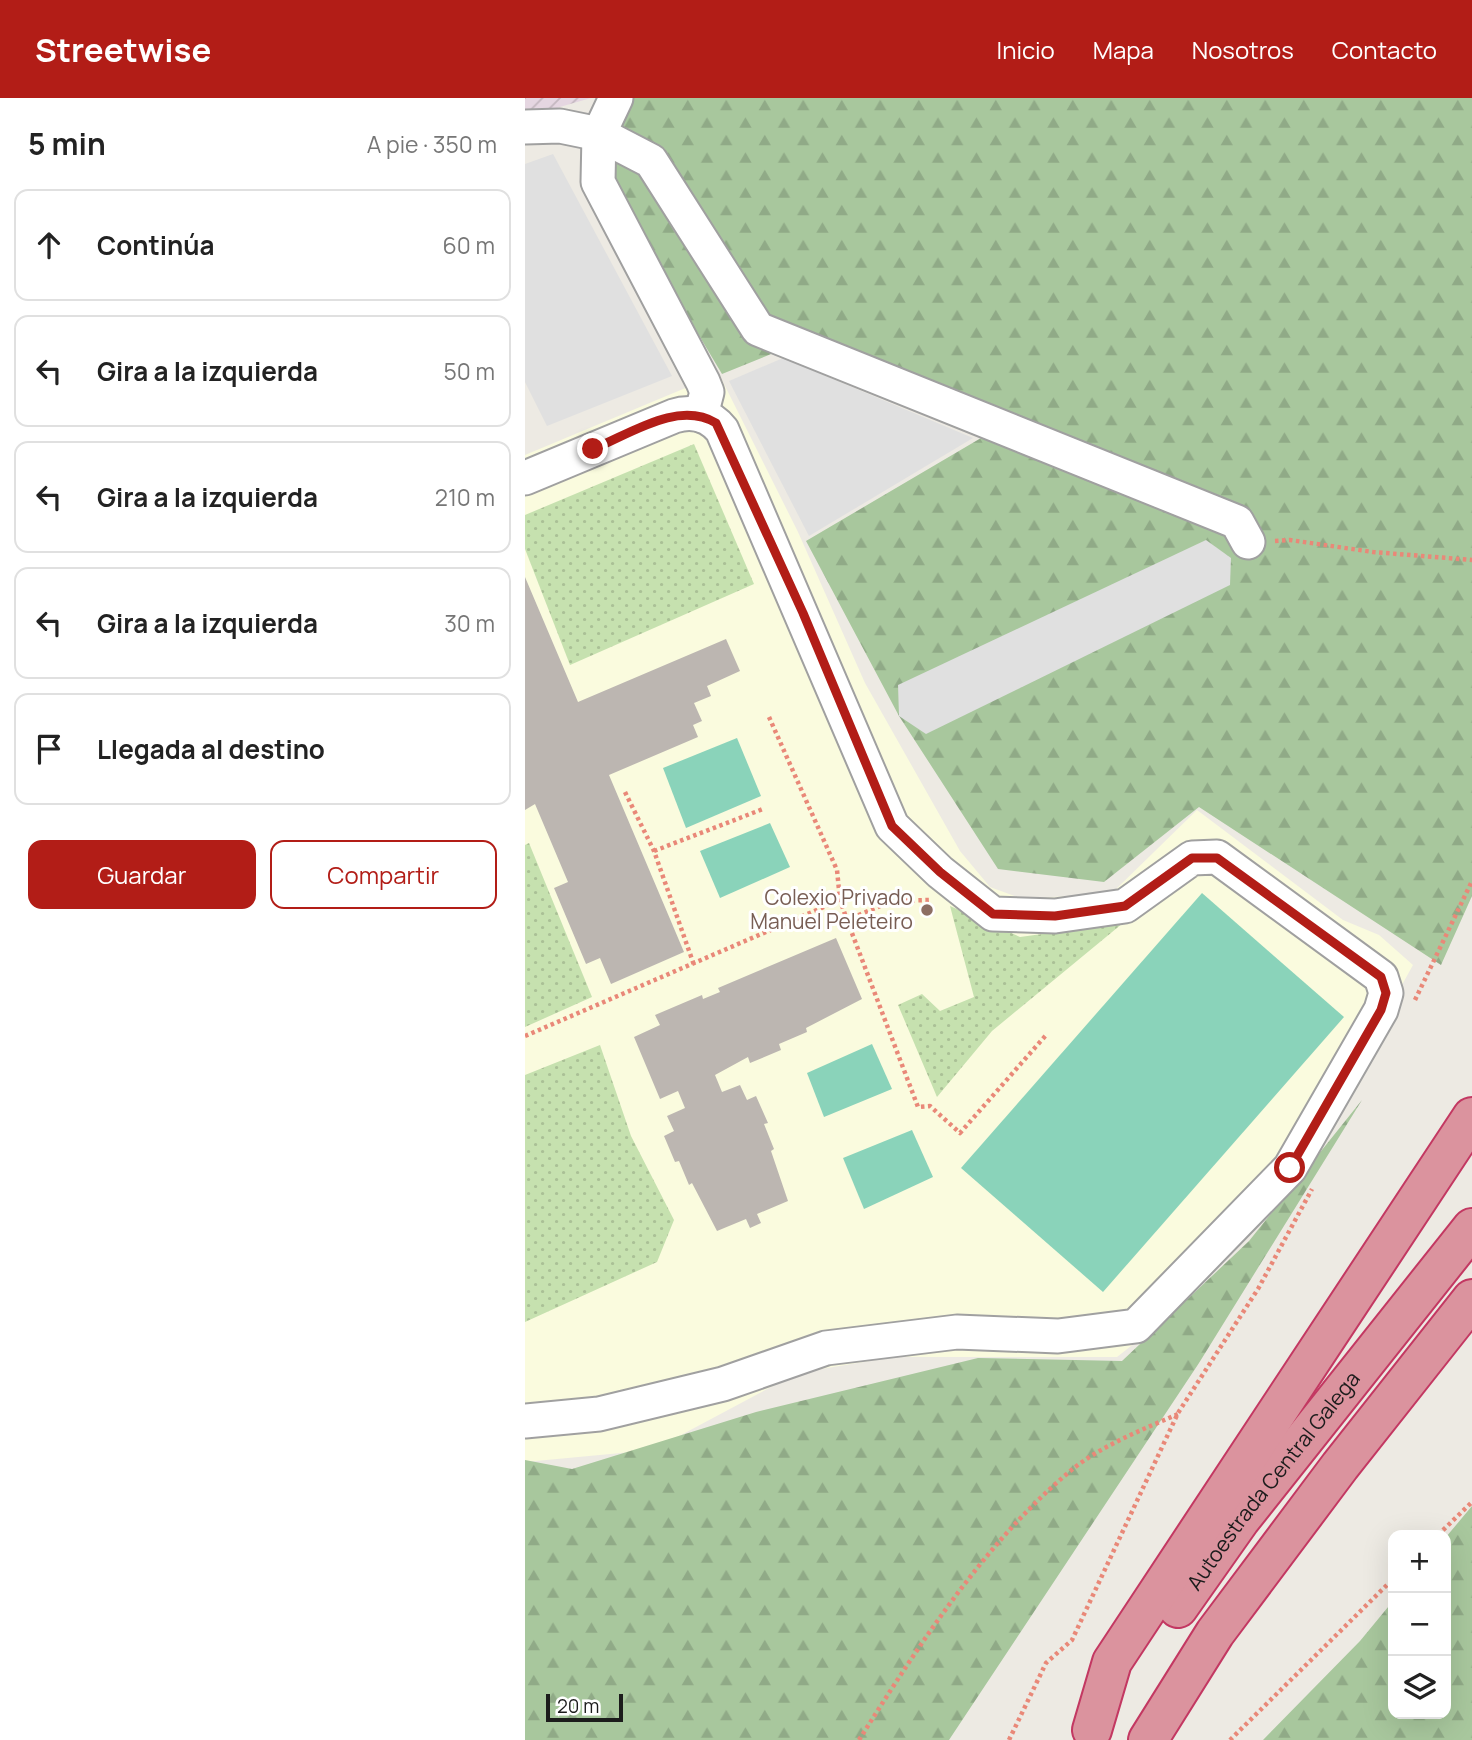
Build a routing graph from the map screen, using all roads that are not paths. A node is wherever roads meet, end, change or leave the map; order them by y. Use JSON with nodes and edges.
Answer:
{"nodes":[{"id":1,"x":616,"y":98,"type":"edge"},
{"id":2,"x":525,"y":127,"type":"edge"},
{"id":3,"x":599,"y":134,"type":"junction"},
{"id":4,"x":701,"y":415,"type":"junction"},
{"id":5,"x":525,"y":478,"type":"edge"},
{"id":6,"x":1248,"y":542,"type":"road end"},
{"id":7,"x":1472,"y":1117,"type":"edge"},
{"id":8,"x":1472,"y":1228,"type":"edge"},
{"id":9,"x":1472,"y":1299,"type":"edge"},
{"id":10,"x":525,"y":1420,"type":"edge"},
{"id":11,"x":1089,"y":1735,"type":"edge"},
{"id":12,"x":1148,"y":1740,"type":"edge"}],
"edges":[{"from":1,"to":3,"type":"street"},
{"from":2,"to":3,"type":"street"},
{"from":3,"to":4,"type":"street"},
{"from":3,"to":6,"type":"street"},
{"from":4,"to":5,"type":"street"},
{"from":4,"to":10,"type":"street"},
{"from":7,"to":11,"type":"highway"},
{"from":8,"to":11,"type":"highway","name":"Autoestrada Central Galega"},
{"from":9,"to":12,"type":"highway","name":"Autoestrada Central Galega"}]}
